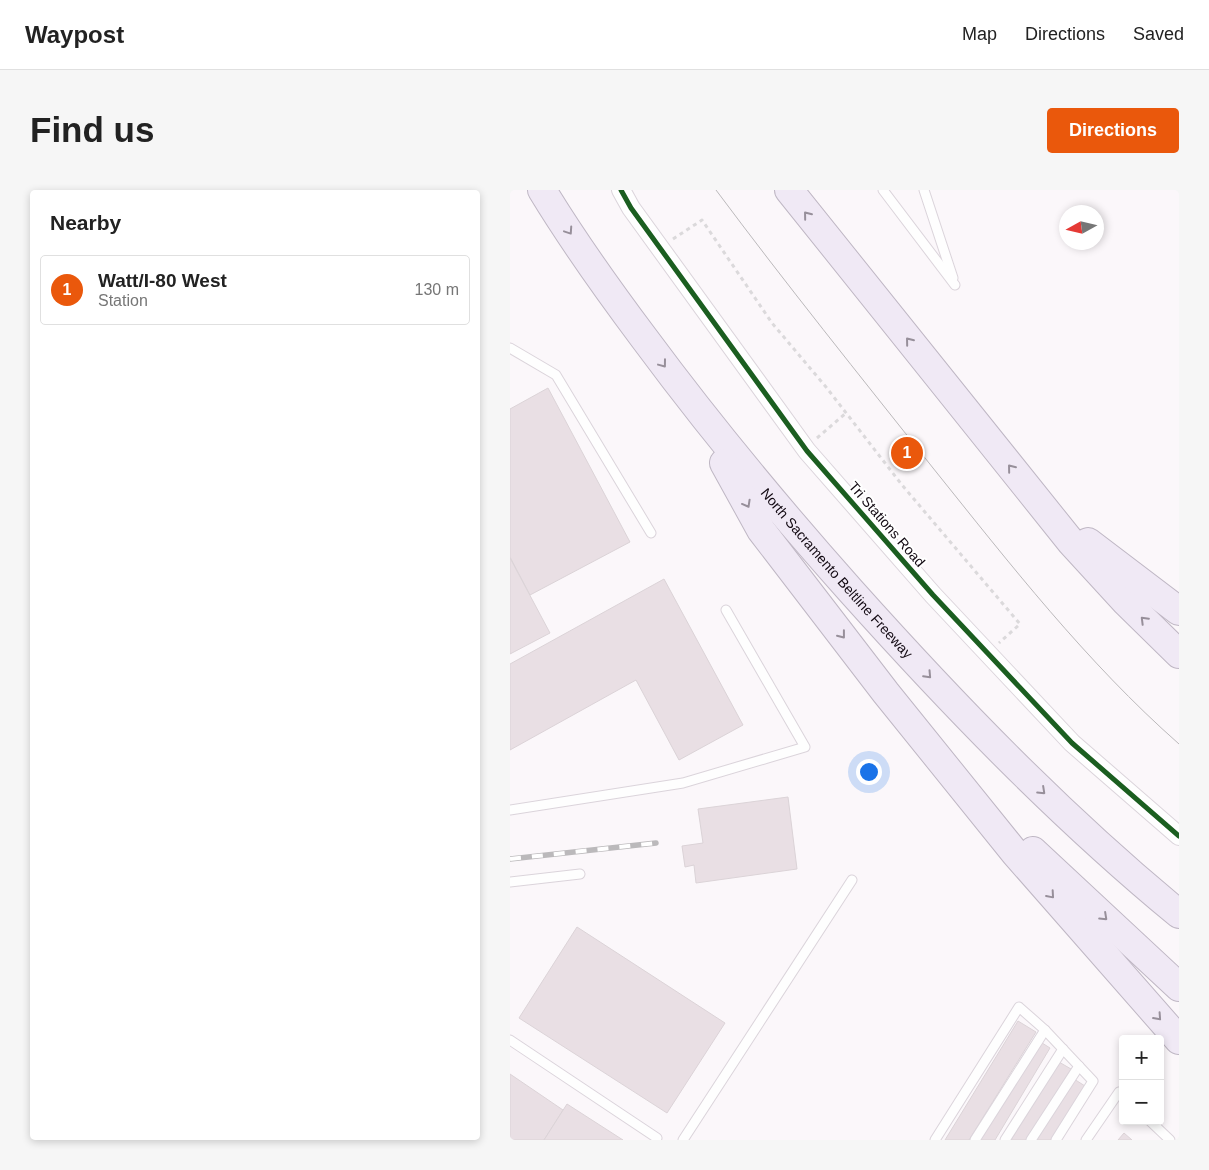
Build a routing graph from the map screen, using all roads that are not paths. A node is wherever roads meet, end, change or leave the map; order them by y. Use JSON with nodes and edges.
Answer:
{"nodes":[{"id":1,"x":542,"y":190,"type":"edge"},
{"id":2,"x":621,"y":190,"type":"edge"},
{"id":3,"x":789,"y":190,"type":"edge"},
{"id":4,"x":883,"y":190,"type":"edge"},
{"id":5,"x":924,"y":190,"type":"edge"},
{"id":6,"x":510,"y":348,"type":"edge"},
{"id":7,"x":690,"y":400,"type":"junction"},
{"id":8,"x":1042,"y":506,"type":"junction"},
{"id":9,"x":650,"y":533,"type":"dead end"},
{"id":10,"x":726,"y":610,"type":"dead end"},
{"id":11,"x":1179,"y":611,"type":"edge"},
{"id":12,"x":1179,"y":654,"type":"edge"},
{"id":13,"x":953,"y":776,"type":"junction"},
{"id":14,"x":510,"y":810,"type":"edge"},
{"id":15,"x":1179,"y":836,"type":"edge"},
{"id":16,"x":580,"y":874,"type":"dead end"},
{"id":17,"x":852,"y":880,"type":"dead end"},
{"id":18,"x":510,"y":882,"type":"edge"},
{"id":19,"x":1179,"y":914,"type":"edge"},
{"id":20,"x":1179,"y":987,"type":"edge"},
{"id":21,"x":1045,"y":1030,"type":"junction"},
{"id":22,"x":510,"y":1040,"type":"edge"},
{"id":23,"x":1179,"y":1040,"type":"edge"},
{"id":24,"x":1063,"y":1049,"type":"junction"},
{"id":25,"x":1079,"y":1066,"type":"junction"},
{"id":26,"x":1119,"y":1092,"type":"edge"},
{"id":27,"x":1154,"y":1125,"type":"edge"},
{"id":28,"x":657,"y":1138,"type":"dead end"},
{"id":29,"x":683,"y":1140,"type":"edge"},
{"id":30,"x":935,"y":1140,"type":"edge"},
{"id":31,"x":975,"y":1140,"type":"edge"},
{"id":32,"x":1005,"y":1140,"type":"edge"},
{"id":33,"x":1031,"y":1140,"type":"edge"},
{"id":34,"x":1056,"y":1140,"type":"edge"},
{"id":35,"x":1086,"y":1140,"type":"edge"},
{"id":36,"x":1170,"y":1140,"type":"edge"}],
"edges":[{"from":1,"to":7,"type":"highway","name":"North Sacramento Beltline Freeway","one_way":true},
{"from":2,"to":15,"type":"street","name":"Tri Stations Road"},
{"from":8,"to":3,"type":"highway","one_way":true},
{"from":4,"to":5,"type":"lane"},
{"from":6,"to":9,"type":"lane"},
{"from":7,"to":13,"type":"highway","one_way":true},
{"from":7,"to":19,"type":"highway","name":"North Sacramento Beltline Freeway","one_way":true},
{"from":8,"to":11,"type":"highway"},
{"from":12,"to":8,"type":"highway","one_way":true},
{"from":10,"to":14,"type":"lane"},
{"from":13,"to":20,"type":"highway","one_way":true},
{"from":13,"to":23,"type":"highway","one_way":true},
{"from":16,"to":18,"type":"lane"},
{"from":17,"to":29,"type":"lane"},
{"from":21,"to":24,"type":"lane"},
{"from":21,"to":30,"type":"lane"},
{"from":21,"to":31,"type":"lane"},
{"from":22,"to":28,"type":"lane"},
{"from":24,"to":25,"type":"lane"},
{"from":24,"to":32,"type":"lane"},
{"from":25,"to":33,"type":"lane"},
{"from":25,"to":34,"type":"lane"},
{"from":26,"to":35,"type":"lane"},
{"from":27,"to":36,"type":"lane"}]}
